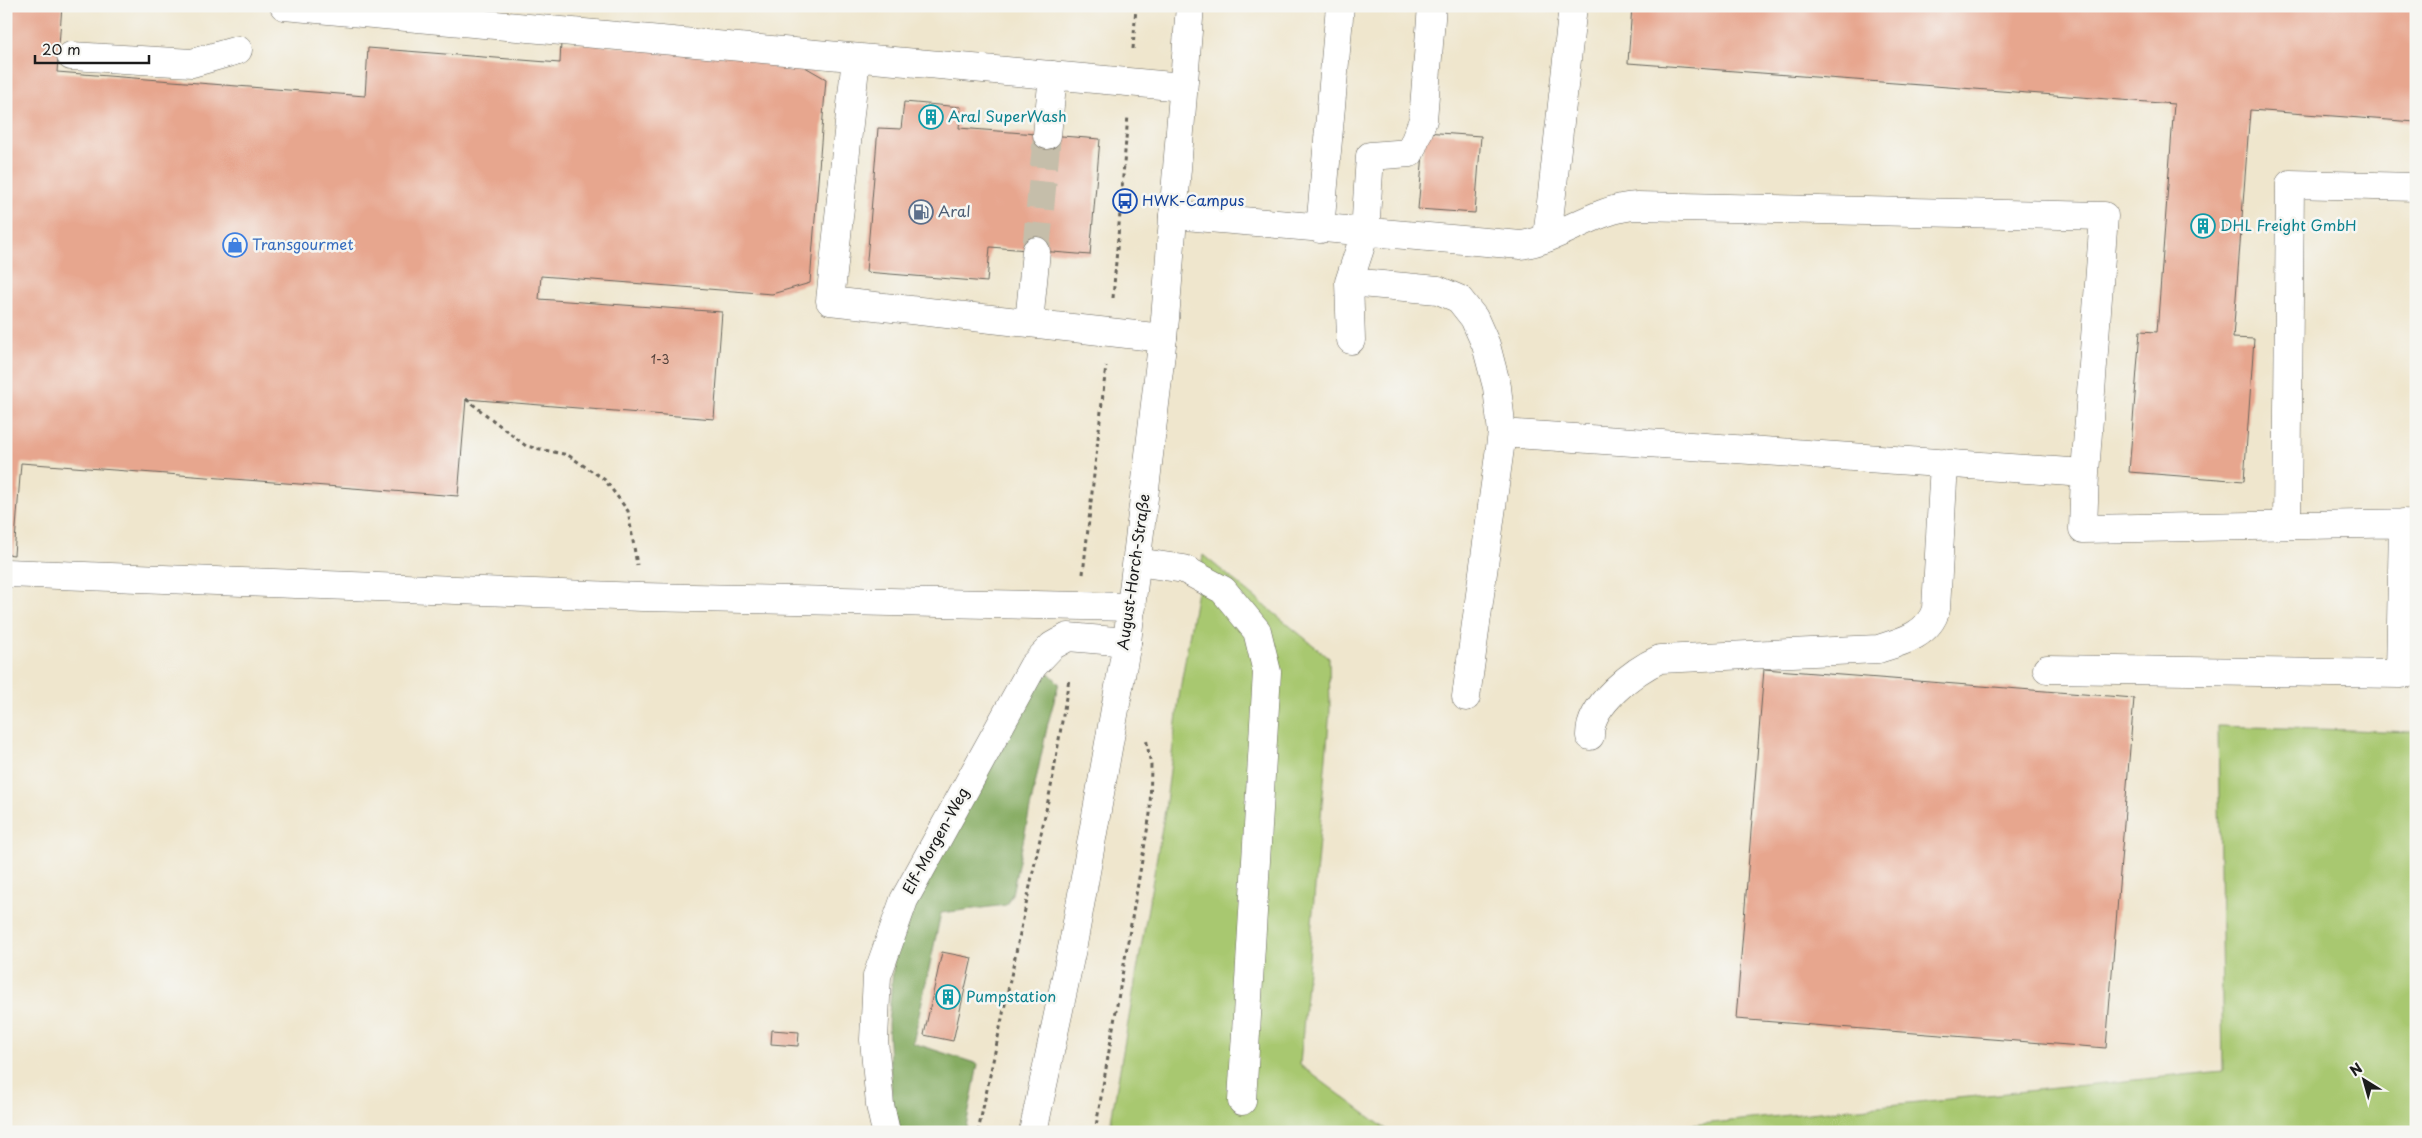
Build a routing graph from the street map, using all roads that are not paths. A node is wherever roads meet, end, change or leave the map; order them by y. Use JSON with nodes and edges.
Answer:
{"nodes":[{"id":1,"x":284,"y":6,"type":"edge"},
{"id":2,"x":1190,"y":6,"type":"edge"},
{"id":3,"x":1340,"y":6,"type":"edge"},
{"id":4,"x":1432,"y":6,"type":"edge"},
{"id":5,"x":1573,"y":6,"type":"edge"},
{"id":6,"x":238,"y":50,"type":"dead end"},
{"id":7,"x":71,"y":56,"type":"dead end"},
{"id":8,"x":856,"y":58,"type":"junction"},
{"id":9,"x":1052,"y":75,"type":"junction"},
{"id":10,"x":1183,"y":87,"type":"junction"},
{"id":11,"x":1047,"y":135,"type":"tunnel mouth"},
{"id":12,"x":1327,"y":155,"type":"junction"},
{"id":13,"x":1370,"y":156,"type":"junction"},
{"id":14,"x":2416,"y":188,"type":"edge"},
{"id":15,"x":1173,"y":215,"type":"junction"},
{"id":16,"x":1320,"y":229,"type":"junction"},
{"id":17,"x":1366,"y":233,"type":"junction"},
{"id":18,"x":1547,"y":238,"type":"junction"},
{"id":19,"x":1036,"y":251,"type":"tunnel mouth"},
{"id":20,"x":1348,"y":282,"type":"junction"},
{"id":21,"x":1029,"y":323,"type":"junction"},
{"id":22,"x":1162,"y":338,"type":"junction"},
{"id":23,"x":1351,"y":340,"type":"dead end"},
{"id":24,"x":1502,"y":433,"type":"junction"},
{"id":25,"x":1944,"y":463,"type":"junction"},
{"id":26,"x":2085,"y":473,"type":"junction"},
{"id":27,"x":2409,"y":523,"type":"edge"},
{"id":28,"x":2287,"y":525,"type":"junction"},
{"id":29,"x":1137,"y":562,"type":"junction"},
{"id":30,"x":6,"y":573,"type":"edge"},
{"id":31,"x":1132,"y":607,"type":"junction"},
{"id":32,"x":1127,"y":642,"type":"junction"},
{"id":33,"x":2047,"y":668,"type":"dead end"},
{"id":34,"x":2408,"y":673,"type":"edge"},
{"id":35,"x":1466,"y":696,"type":"dead end"},
{"id":36,"x":1590,"y":736,"type":"dead end"},
{"id":37,"x":1242,"y":1101,"type":"dead end"},
{"id":38,"x":886,"y":1132,"type":"edge"},
{"id":39,"x":1033,"y":1132,"type":"edge"}],
"edges":[{"from":1,"to":8,"type":"main road"},
{"from":2,"to":10,"type":"main road","name":"August-Horch-Straße"},
{"from":3,"to":12,"type":"main road"},
{"from":4,"to":13,"type":"main road"},
{"from":5,"to":18,"type":"main road"},
{"from":6,"to":7,"type":"main road"},
{"from":8,"to":9,"type":"main road"},
{"from":8,"to":21,"type":"main road"},
{"from":9,"to":10,"type":"main road"},
{"from":9,"to":11,"type":"main road"},
{"from":10,"to":15,"type":"main road","name":"August-Horch-Straße"},
{"from":12,"to":13,"type":"main road"},
{"from":12,"to":16,"type":"main road"},
{"from":13,"to":17,"type":"main road"},
{"from":14,"to":28,"type":"main road"},
{"from":15,"to":16,"type":"main road"},
{"from":15,"to":22,"type":"main road","name":"August-Horch-Straße"},
{"from":16,"to":17,"type":"main road"},
{"from":17,"to":18,"type":"main road"},
{"from":17,"to":20,"type":"main road"},
{"from":18,"to":26,"type":"main road"},
{"from":19,"to":21,"type":"main road"},
{"from":20,"to":23,"type":"main road"},
{"from":20,"to":24,"type":"main road"},
{"from":21,"to":22,"type":"main road"},
{"from":22,"to":29,"type":"main road","name":"August-Horch-Straße"},
{"from":24,"to":25,"type":"main road"},
{"from":24,"to":35,"type":"main road"},
{"from":25,"to":26,"type":"main road"},
{"from":25,"to":36,"type":"main road"},
{"from":26,"to":28,"type":"main road"},
{"from":27,"to":28,"type":"main road"},
{"from":27,"to":34,"type":"main road"},
{"from":29,"to":31,"type":"main road","name":"August-Horch-Straße"},
{"from":29,"to":37,"type":"main road"},
{"from":30,"to":31,"type":"main road"},
{"from":31,"to":32,"type":"main road","name":"August-Horch-Straße"},
{"from":32,"to":38,"type":"main road","name":"Elf-Morgen-Weg"},
{"from":32,"to":39,"type":"main road","name":"August-Horch-Straße"},
{"from":33,"to":34,"type":"main road"}]}
